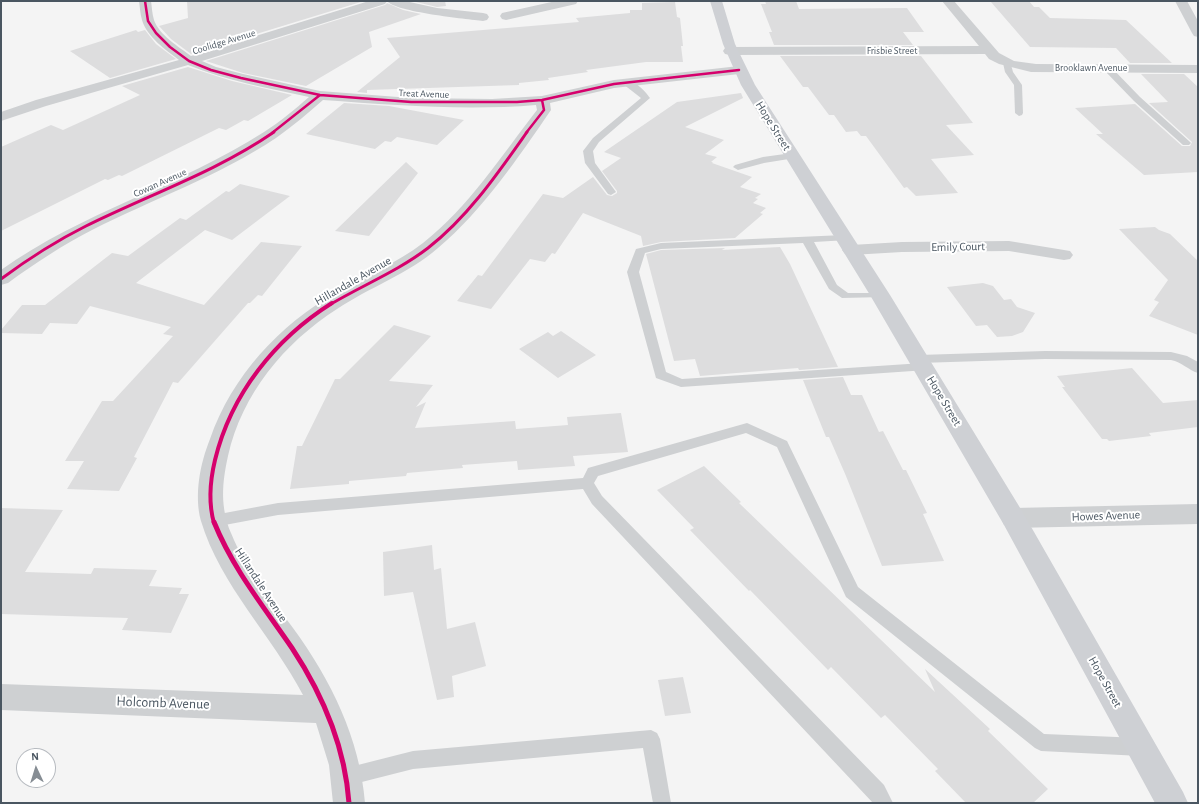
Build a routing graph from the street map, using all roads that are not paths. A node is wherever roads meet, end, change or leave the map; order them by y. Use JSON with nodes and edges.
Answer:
{"nodes":[{"id":1,"x":145,"y":1,"type":"edge"},
{"id":2,"x":381,"y":1,"type":"edge"},
{"id":3,"x":393,"y":1,"type":"edge"},
{"id":4,"x":572,"y":1,"type":"edge"},
{"id":5,"x":716,"y":1,"type":"edge"},
{"id":6,"x":948,"y":1,"type":"edge"},
{"id":7,"x":1181,"y":1,"type":"edge"},
{"id":8,"x":506,"y":16,"type":"dead end"},
{"id":9,"x":483,"y":17,"type":"dead end"},
{"id":10,"x":1198,"y":33,"type":"edge"},
{"id":11,"x":989,"y":50,"type":"junction"},
{"id":12,"x":189,"y":61,"type":"junction"},
{"id":13,"x":735,"y":61,"type":"junction"},
{"id":14,"x":1007,"y":63,"type":"junction"},
{"id":15,"x":1107,"y":68,"type":"junction"},
{"id":16,"x":1198,"y":69,"type":"edge"},
{"id":17,"x":626,"y":82,"type":"junction"},
{"id":18,"x":320,"y":95,"type":"junction"},
{"id":19,"x":542,"y":100,"type":"junction"},
{"id":20,"x":1019,"y":113,"type":"dead end"},
{"id":21,"x":1,"y":116,"type":"edge"},
{"id":22,"x":1186,"y":143,"type":"dead end"},
{"id":23,"x":792,"y":156,"type":"junction"},
{"id":24,"x":738,"y":167,"type":"dead end"},
{"id":25,"x":611,"y":192,"type":"dead end"},
{"id":26,"x":807,"y":240,"type":"junction"},
{"id":27,"x":848,"y":244,"type":"junction"},
{"id":28,"x":1064,"y":255,"type":"dead end"},
{"id":29,"x":1,"y":279,"type":"edge"},
{"id":30,"x":880,"y":295,"type":"junction"},
{"id":31,"x":921,"y":363,"type":"junction"},
{"id":32,"x":1198,"y":369,"type":"edge"},
{"id":33,"x":587,"y":483,"type":"junction"},
{"id":34,"x":1198,"y":514,"type":"edge"},
{"id":35,"x":1013,"y":518,"type":"junction"},
{"id":36,"x":214,"y":521,"type":"junction"},
{"id":37,"x":1,"y":697,"type":"edge"},
{"id":38,"x":326,"y":710,"type":"junction"},
{"id":39,"x":1141,"y":747,"type":"junction"},
{"id":40,"x":346,"y":777,"type":"junction"},
{"id":41,"x":349,"y":803,"type":"edge"},
{"id":42,"x":662,"y":803,"type":"edge"},
{"id":43,"x":884,"y":803,"type":"edge"},
{"id":44,"x":1172,"y":803,"type":"edge"}],
"edges":[{"from":1,"to":12,"type":"street","name":"Treat Avenue"},
{"from":2,"to":12,"type":"street","name":"Coolidge Avenue"},
{"from":3,"to":9,"type":"street"},
{"from":4,"to":8,"type":"street"},
{"from":5,"to":13,"type":"main road","name":"Hope Street"},
{"from":6,"to":11,"type":"street"},
{"from":7,"to":10,"type":"street"},
{"from":11,"to":13,"type":"street","name":"Frisbie Street"},
{"from":11,"to":14,"type":"street","name":"Brooklawn Avenue"},
{"from":12,"to":18,"type":"street","name":"Treat Avenue"},
{"from":12,"to":21,"type":"street","name":"Coolidge Avenue"},
{"from":13,"to":17,"type":"street","name":"Treat Avenue"},
{"from":13,"to":23,"type":"main road","name":"Hope Street"},
{"from":14,"to":15,"type":"street","name":"Brooklawn Avenue"},
{"from":14,"to":20,"type":"lane"},
{"from":15,"to":16,"type":"street","name":"Brooklawn Avenue"},
{"from":15,"to":22,"type":"lane"},
{"from":17,"to":19,"type":"street","name":"Treat Avenue"},
{"from":17,"to":25,"type":"lane"},
{"from":18,"to":19,"type":"street","name":"Treat Avenue"},
{"from":18,"to":29,"type":"street","name":"Cowan Avenue"},
{"from":19,"to":36,"type":"street","name":"Hillandale Avenue"},
{"from":23,"to":24,"type":"lane"},
{"from":23,"to":27,"type":"main road","name":"Hope Street"},
{"from":26,"to":27,"type":"lane"},
{"from":26,"to":30,"type":"lane"},
{"from":26,"to":31,"type":"lane"},
{"from":27,"to":28,"type":"street","name":"Emily Court"},
{"from":27,"to":30,"type":"main road","name":"Hope Street"},
{"from":30,"to":31,"type":"main road","name":"Hope Street"},
{"from":31,"to":32,"type":"lane"},
{"from":31,"to":35,"type":"main road","name":"Hope Street"},
{"from":33,"to":36,"type":"lane"},
{"from":33,"to":39,"type":"lane"},
{"from":33,"to":43,"type":"lane"},
{"from":34,"to":35,"type":"street","name":"Howes Avenue"},
{"from":35,"to":39,"type":"main road","name":"Hope Street"},
{"from":36,"to":38,"type":"street","name":"Hillandale Avenue"},
{"from":37,"to":38,"type":"street","name":"Holcomb Avenue"},
{"from":38,"to":40,"type":"street","name":"Hillandale Avenue"},
{"from":39,"to":44,"type":"main road","name":"Hope Street"},
{"from":40,"to":41,"type":"street","name":"Hillandale Avenue"},
{"from":40,"to":42,"type":"lane"}]}
